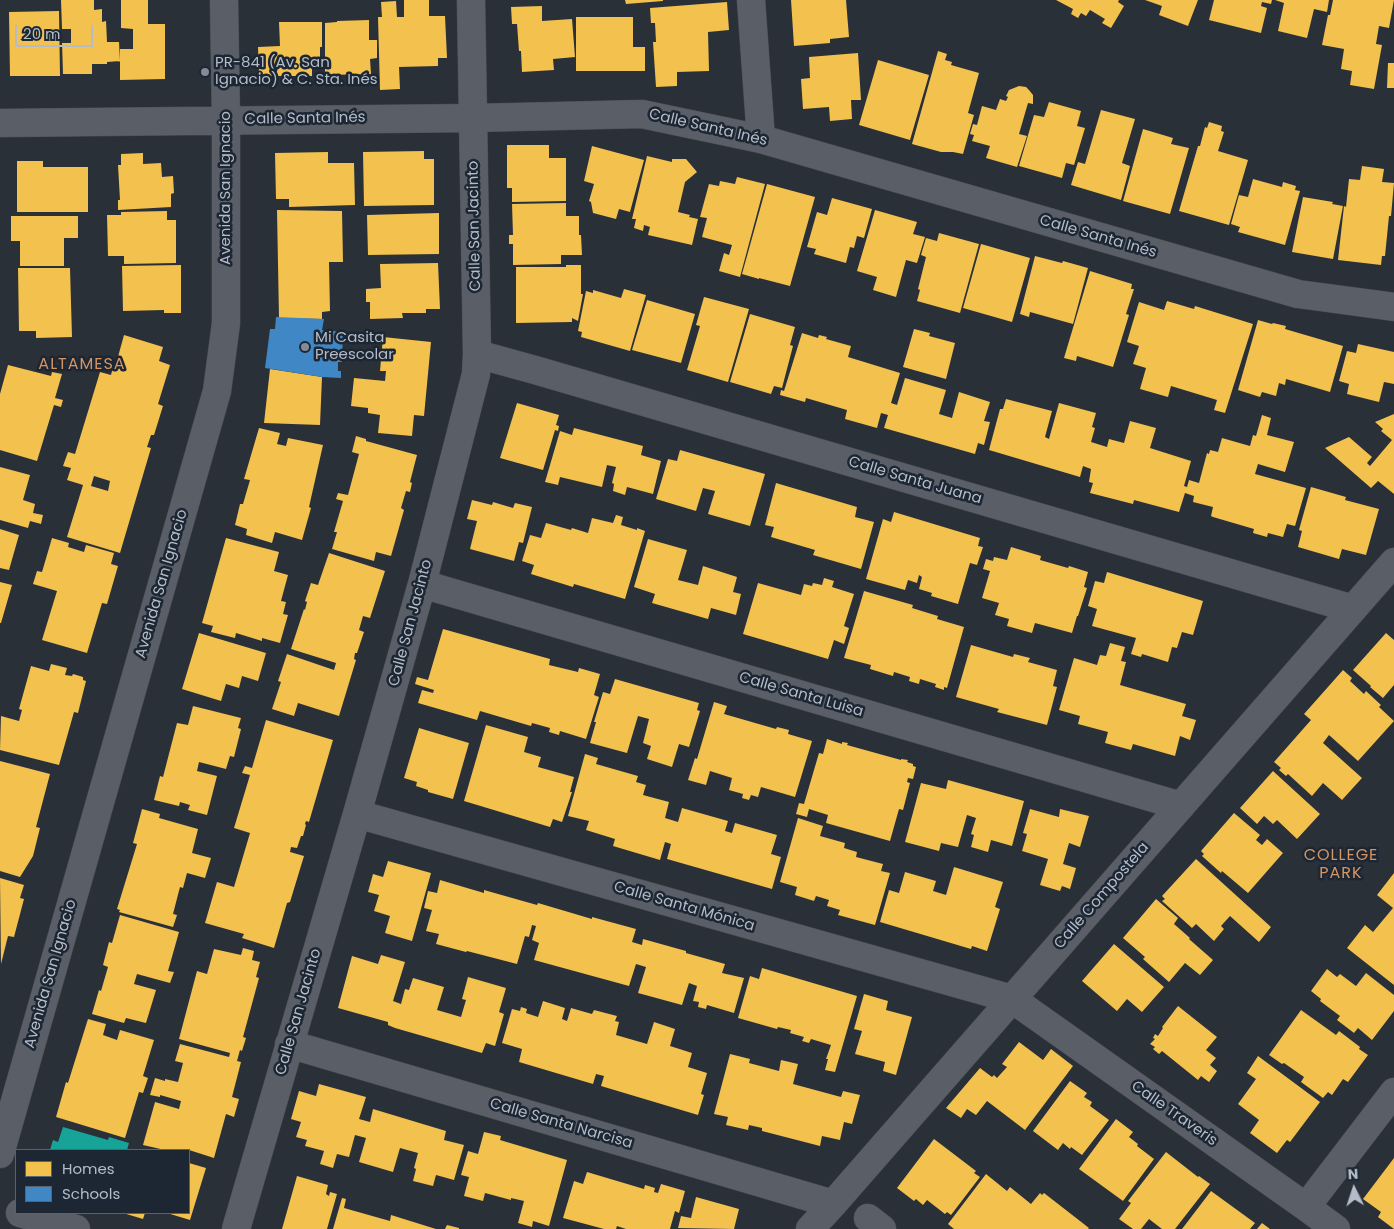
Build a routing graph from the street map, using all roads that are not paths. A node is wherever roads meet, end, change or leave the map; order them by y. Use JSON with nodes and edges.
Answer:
{"nodes":[{"id":1,"x":224,"y":0,"type":"edge"},
{"id":2,"x":471,"y":0,"type":"edge"},
{"id":3,"x":750,"y":0,"type":"edge"},
{"id":4,"x":473,"y":118,"type":"junction"},
{"id":5,"x":226,"y":120,"type":"junction"},
{"id":6,"x":0,"y":123,"type":"edge"},
{"id":7,"x":761,"y":139,"type":"junction"},
{"id":8,"x":1394,"y":306,"type":"edge"},
{"id":9,"x":477,"y":354,"type":"junction"},
{"id":10,"x":1394,"y":562,"type":"edge"},
{"id":11,"x":422,"y":584,"type":"junction"},
{"id":12,"x":1353,"y":609,"type":"junction"},
{"id":13,"x":1181,"y":806,"type":"junction"},
{"id":14,"x":357,"y":814,"type":"junction"},
{"id":15,"x":1012,"y":999,"type":"junction"},
{"id":16,"x":289,"y":1044,"type":"junction"},
{"id":17,"x":1394,"y":1092,"type":"edge"},
{"id":18,"x":0,"y":1154,"type":"edge"},
{"id":19,"x":833,"y":1204,"type":"junction"},
{"id":20,"x":0,"y":1207,"type":"edge"},
{"id":21,"x":1306,"y":1207,"type":"junction"},
{"id":22,"x":15,"y":1212,"type":"edge"},
{"id":23,"x":24,"y":1214,"type":"edge"},
{"id":24,"x":76,"y":1229,"type":"edge"},
{"id":25,"x":236,"y":1229,"type":"edge"},
{"id":26,"x":810,"y":1229,"type":"edge"},
{"id":27,"x":1336,"y":1229,"type":"edge"}],
"edges":[{"from":1,"to":5,"type":"street","name":"Avenida San Ignacio"},
{"from":2,"to":4,"type":"street","name":"Calle San Jacinto"},
{"from":3,"to":7,"type":"street"},
{"from":4,"to":5,"type":"street","name":"Calle Santa Inés"},
{"from":4,"to":7,"type":"street","name":"Calle Santa Inés"},
{"from":4,"to":9,"type":"street","name":"Calle San Jacinto"},
{"from":5,"to":6,"type":"street","name":"Calle Santa Inés"},
{"from":5,"to":18,"type":"street","name":"Avenida San Ignacio"},
{"from":7,"to":8,"type":"street","name":"Calle Santa Inés"},
{"from":9,"to":11,"type":"street","name":"Calle San Jacinto"},
{"from":9,"to":12,"type":"street","name":"Calle Santa Juana"},
{"from":10,"to":12,"type":"street","name":"Calle Compostela"},
{"from":11,"to":13,"type":"street","name":"Calle Santa Luisa"},
{"from":11,"to":14,"type":"street","name":"Calle San Jacinto"},
{"from":12,"to":13,"type":"street","name":"Calle Compostela"},
{"from":13,"to":15,"type":"street","name":"Calle Compostela"},
{"from":14,"to":15,"type":"street","name":"Calle Santa Mónica"},
{"from":14,"to":16,"type":"street","name":"Calle San Jacinto"},
{"from":15,"to":19,"type":"street","name":"Calle Compostela"},
{"from":15,"to":21,"type":"street","name":"Calle Traveris"},
{"from":16,"to":19,"type":"street","name":"Calle Santa Narcisa"},
{"from":16,"to":25,"type":"street","name":"Calle San Jacinto"},
{"from":17,"to":21,"type":"street"},
{"from":19,"to":26,"type":"street","name":"Calle Compostela"},
{"from":20,"to":22,"type":"street"},
{"from":21,"to":27,"type":"street","name":"Calle Traveris"},
{"from":23,"to":24,"type":"street"}]}
